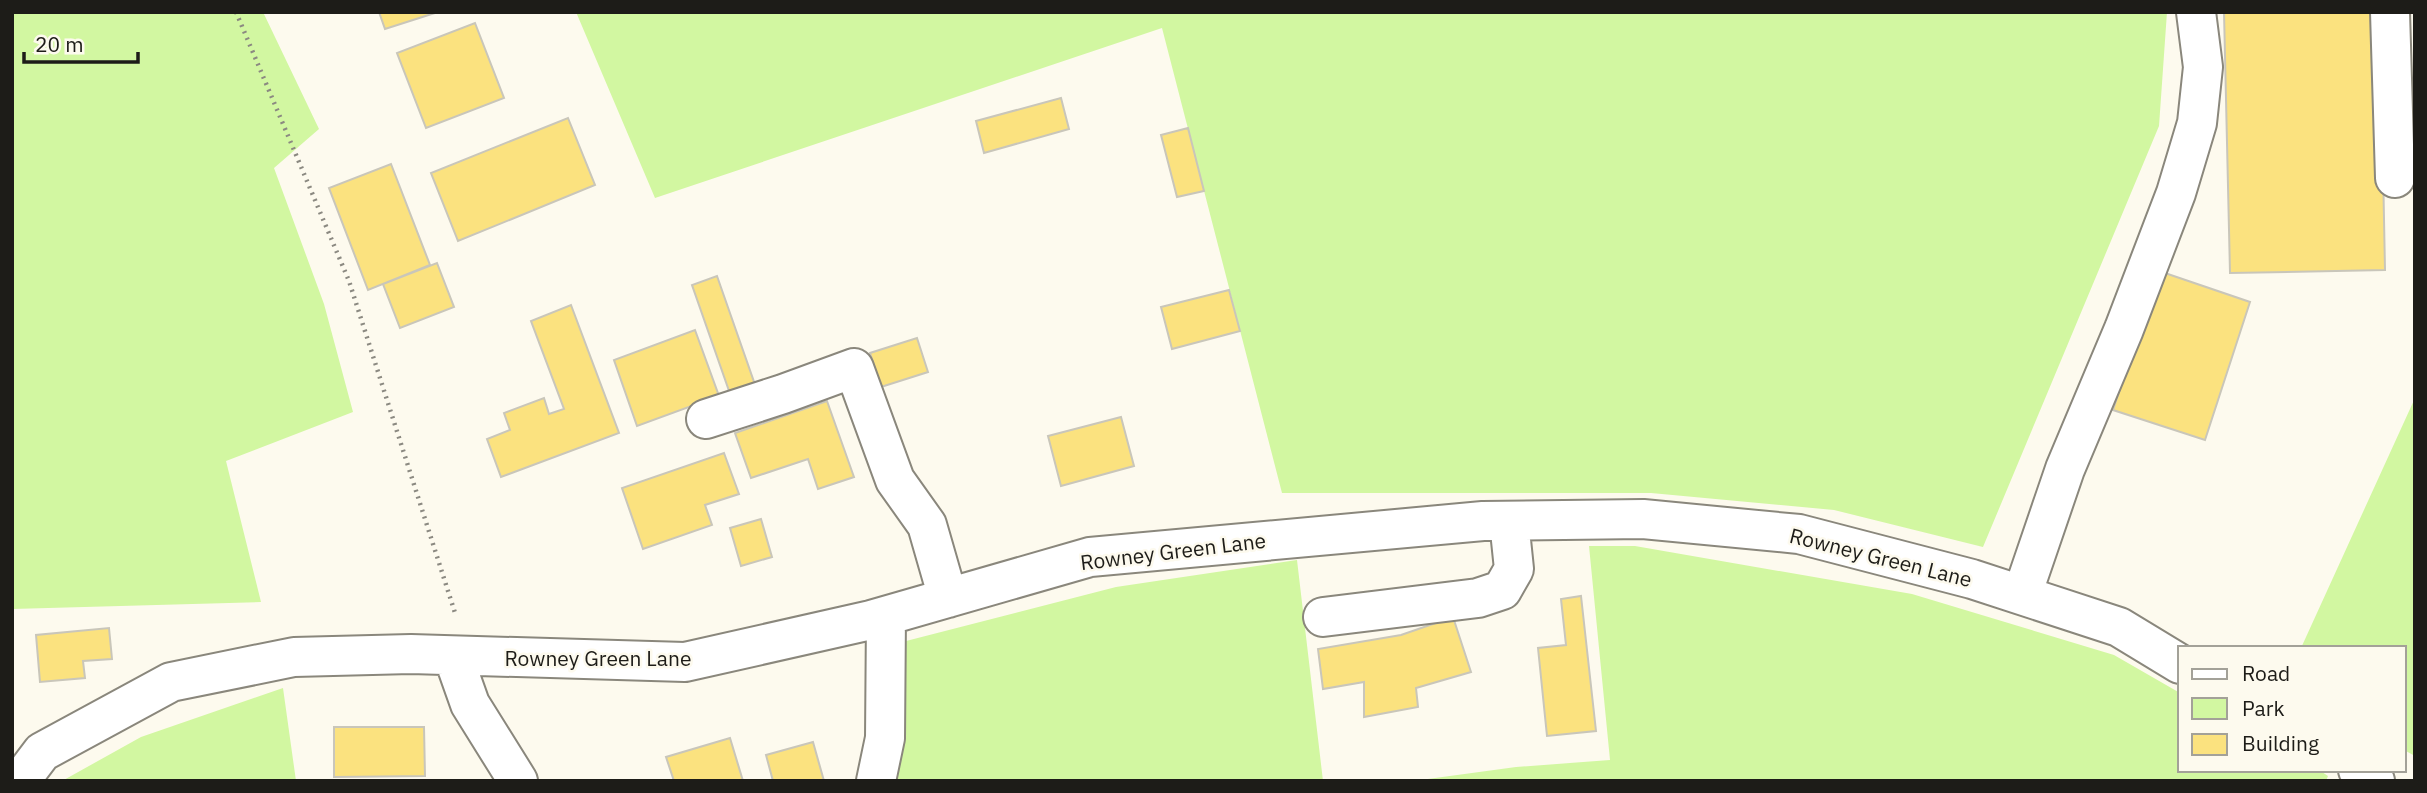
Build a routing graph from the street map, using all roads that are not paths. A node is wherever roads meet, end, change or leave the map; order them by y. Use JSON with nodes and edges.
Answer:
{"nodes":[{"id":1,"x":2196,"y":12,"type":"edge"},
{"id":2,"x":2390,"y":12,"type":"edge"},
{"id":3,"x":2395,"y":178,"type":"dead end"},
{"id":4,"x":706,"y":419,"type":"dead end"},
{"id":5,"x":1509,"y":521,"type":"junction"},
{"id":6,"x":2022,"y":595,"type":"junction"},
{"id":7,"x":948,"y":598,"type":"junction"},
{"id":8,"x":887,"y":616,"type":"junction"},
{"id":9,"x":1323,"y":617,"type":"dead end"},
{"id":10,"x":461,"y":656,"type":"junction"},
{"id":11,"x":2178,"y":663,"type":"edge"},
{"id":12,"x":20,"y":781,"type":"edge"},
{"id":13,"x":518,"y":781,"type":"edge"},
{"id":14,"x":876,"y":781,"type":"edge"}],
"edges":[{"from":1,"to":6,"type":"street"},
{"from":2,"to":3,"type":"street"},
{"from":4,"to":7,"type":"street"},
{"from":5,"to":6,"type":"street","name":"Rowney Green Lane"},
{"from":5,"to":7,"type":"street","name":"Rowney Green Lane"},
{"from":5,"to":9,"type":"street"},
{"from":6,"to":11,"type":"street","name":"Rowney Green Lane"},
{"from":7,"to":8,"type":"street","name":"Rowney Green Lane"},
{"from":8,"to":10,"type":"street","name":"Rowney Green Lane"},
{"from":8,"to":14,"type":"street"},
{"from":10,"to":12,"type":"street","name":"Rowney Green Lane"},
{"from":10,"to":13,"type":"street"}]}
